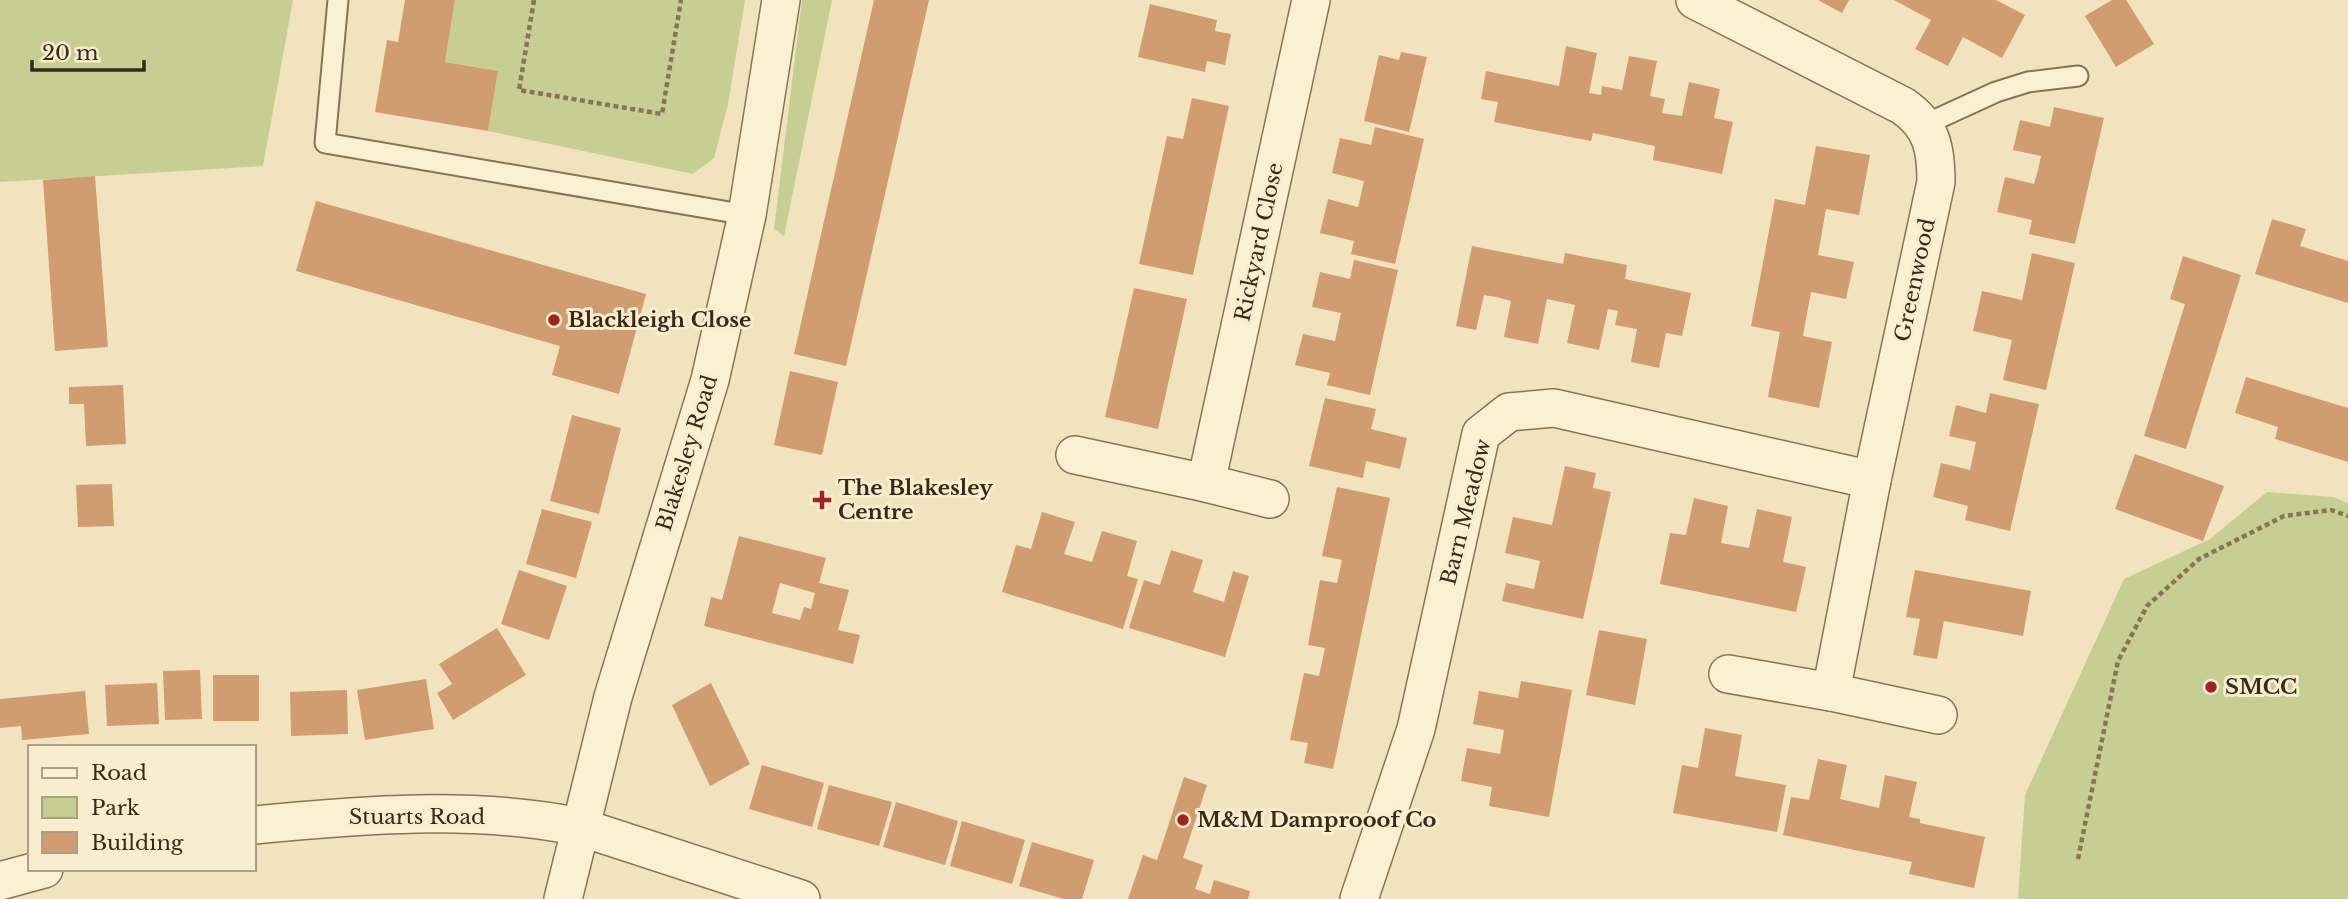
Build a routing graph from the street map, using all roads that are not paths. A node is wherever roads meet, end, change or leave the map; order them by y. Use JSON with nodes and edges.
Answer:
{"nodes":[{"id":1,"x":338,"y":0,"type":"edge"},
{"id":2,"x":781,"y":0,"type":"edge"},
{"id":3,"x":1311,"y":0,"type":"edge"},
{"id":4,"x":1695,"y":0,"type":"edge"},
{"id":5,"x":2078,"y":76,"type":"dead end"},
{"id":6,"x":1924,"y":125,"type":"junction"},
{"id":7,"x":747,"y":215,"type":"junction"},
{"id":8,"x":1075,"y":455,"type":"dead end"},
{"id":9,"x":1872,"y":480,"type":"junction"},
{"id":10,"x":1206,"y":483,"type":"junction"},
{"id":11,"x":1270,"y":499,"type":"dead end"},
{"id":12,"x":1728,"y":674,"type":"dead end"},
{"id":13,"x":1830,"y":692,"type":"junction"},
{"id":14,"x":1938,"y":715,"type":"dead end"},
{"id":15,"x":256,"y":825,"type":"edge"},
{"id":16,"x":580,"y":827,"type":"junction"},
{"id":17,"x":37,"y":871,"type":"edge"},
{"id":18,"x":0,"y":881,"type":"edge"},
{"id":19,"x":564,"y":899,"type":"edge"},
{"id":20,"x":801,"y":899,"type":"edge"},
{"id":21,"x":1359,"y":899,"type":"edge"}],
"edges":[{"from":1,"to":7,"type":"lane"},
{"from":2,"to":7,"type":"street","name":"Blakesley Road"},
{"from":3,"to":10,"type":"street","name":"Rickyard Close"},
{"from":4,"to":6,"type":"street"},
{"from":5,"to":6,"type":"lane"},
{"from":6,"to":9,"type":"street","name":"Greenwood"},
{"from":7,"to":16,"type":"street","name":"Blakesley Road"},
{"from":8,"to":10,"type":"street"},
{"from":9,"to":13,"type":"street","name":"Greenwood"},
{"from":9,"to":21,"type":"street","name":"Barn Meadow"},
{"from":10,"to":11,"type":"street"},
{"from":12,"to":13,"type":"street"},
{"from":13,"to":14,"type":"street"},
{"from":15,"to":16,"type":"street","name":"Stuarts Road"},
{"from":16,"to":19,"type":"street","name":"Blakesley Road"},
{"from":16,"to":20,"type":"street","name":"Stuarts Road"},
{"from":17,"to":18,"type":"street"}]}
